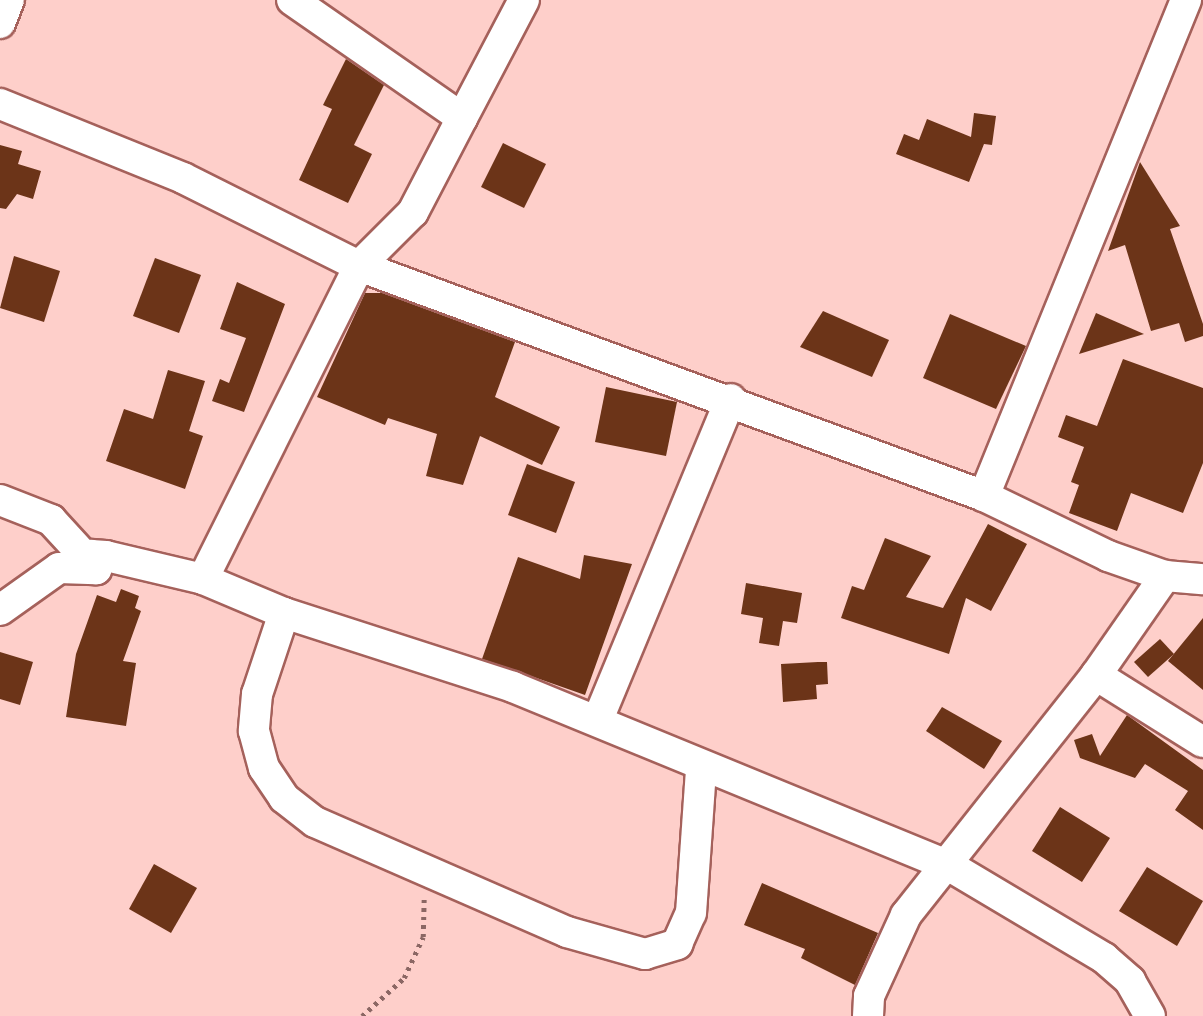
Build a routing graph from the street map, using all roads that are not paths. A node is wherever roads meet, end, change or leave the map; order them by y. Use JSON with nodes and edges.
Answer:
{"nodes":[{"id":1,"x":9,"y":0,"type":"edge"},
{"id":2,"x":292,"y":0,"type":"edge"},
{"id":3,"x":524,"y":0,"type":"edge"},
{"id":4,"x":1186,"y":0,"type":"edge"},
{"id":5,"x":0,"y":23,"type":"edge"},
{"id":6,"x":0,"y":104,"type":"edge"},
{"id":7,"x":462,"y":118,"type":"junction"},
{"id":8,"x":359,"y":266,"type":"junction"},
{"id":9,"x":731,"y":399,"type":"junction"},
{"id":10,"x":984,"y":496,"type":"junction"},
{"id":11,"x":0,"y":500,"type":"edge"},
{"id":12,"x":96,"y":569,"type":"junction"},
{"id":13,"x":1165,"y":576,"type":"junction"},
{"id":14,"x":203,"y":579,"type":"junction"},
{"id":15,"x":1203,"y":579,"type":"edge"},
{"id":16,"x":0,"y":610,"type":"edge"},
{"id":17,"x":284,"y":613,"type":"junction"},
{"id":18,"x":1096,"y":675,"type":"junction"},
{"id":19,"x":598,"y":718,"type":"junction"},
{"id":20,"x":1203,"y":742,"type":"edge"},
{"id":21,"x":701,"y":769,"type":"junction"},
{"id":22,"x":948,"y":864,"type":"junction"},
{"id":23,"x":868,"y":1016,"type":"edge"},
{"id":24,"x":1150,"y":1016,"type":"edge"}],
"edges":[{"from":1,"to":5,"type":"street"},
{"from":2,"to":7,"type":"street"},
{"from":3,"to":7,"type":"street"},
{"from":4,"to":10,"type":"street"},
{"from":6,"to":8,"type":"street"},
{"from":7,"to":8,"type":"street"},
{"from":8,"to":9,"type":"street"},
{"from":8,"to":14,"type":"street"},
{"from":9,"to":10,"type":"street"},
{"from":9,"to":19,"type":"street"},
{"from":10,"to":13,"type":"street"},
{"from":11,"to":12,"type":"street"},
{"from":12,"to":14,"type":"street"},
{"from":12,"to":16,"type":"street"},
{"from":13,"to":15,"type":"street"},
{"from":13,"to":18,"type":"street"},
{"from":14,"to":17,"type":"street"},
{"from":17,"to":19,"type":"street"},
{"from":17,"to":21,"type":"street"},
{"from":18,"to":20,"type":"street"},
{"from":18,"to":22,"type":"street"},
{"from":19,"to":21,"type":"street"},
{"from":21,"to":22,"type":"street"},
{"from":22,"to":23,"type":"street"},
{"from":22,"to":24,"type":"street"}]}
